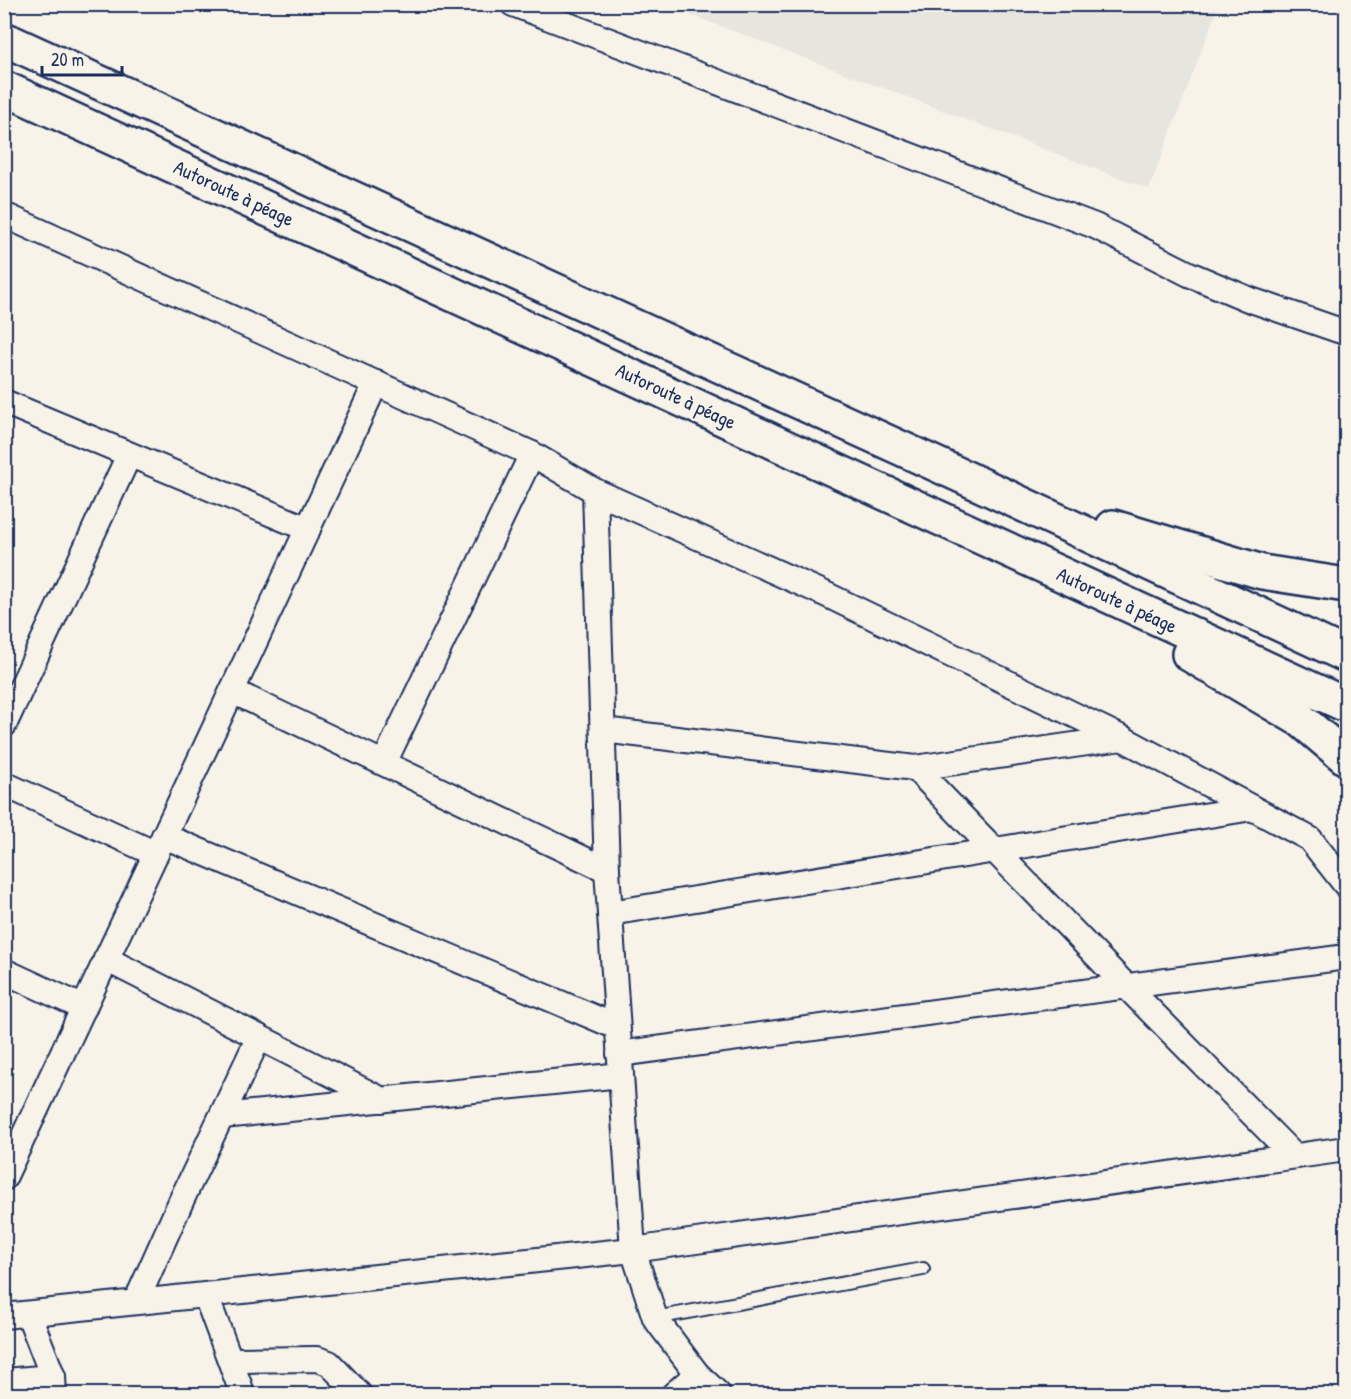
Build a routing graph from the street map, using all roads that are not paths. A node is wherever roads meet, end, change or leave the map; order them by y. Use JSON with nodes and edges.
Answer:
{"nodes":[{"id":1,"x":513,"y":4,"type":"edge"},
{"id":2,"x":4,"y":39,"type":"edge"},
{"id":3,"x":4,"y":88,"type":"edge"},
{"id":4,"x":4,"y":215,"type":"edge"},
{"id":5,"x":1347,"y":331,"type":"edge"},
{"id":6,"x":376,"y":383,"type":"junction"},
{"id":7,"x":4,"y":402,"type":"edge"},
{"id":8,"x":532,"y":454,"type":"junction"},
{"id":9,"x":129,"y":455,"type":"junction"},
{"id":10,"x":975,"y":482,"type":"junction"},
{"id":11,"x":595,"y":491,"type":"junction"},
{"id":12,"x":308,"y":529,"type":"junction"},
{"id":13,"x":1030,"y":560,"type":"junction"},
{"id":14,"x":1347,"y":585,"type":"edge"},
{"id":15,"x":1347,"y":655,"type":"edge"},
{"id":16,"x":232,"y":691,"type":"junction"},
{"id":17,"x":1347,"y":705,"type":"edge"},
{"id":18,"x":4,"y":725,"type":"edge"},
{"id":19,"x":603,"y":730,"type":"junction"},
{"id":20,"x":1122,"y":738,"type":"junction"},
{"id":21,"x":1347,"y":758,"type":"edge"},
{"id":22,"x":384,"y":763,"type":"junction"},
{"id":23,"x":915,"y":768,"type":"junction"},
{"id":24,"x":4,"y":784,"type":"edge"},
{"id":25,"x":1252,"y":808,"type":"junction"},
{"id":26,"x":160,"y":845,"type":"junction"},
{"id":27,"x":994,"y":850,"type":"junction"},
{"id":28,"x":607,"y":870,"type":"junction"},
{"id":29,"x":1347,"y":885,"type":"edge"},
{"id":30,"x":610,"y":913,"type":"junction"},
{"id":31,"x":1347,"y":957,"type":"edge"},
{"id":32,"x":106,"y":959,"type":"junction"},
{"id":33,"x":4,"y":971,"type":"edge"},
{"id":34,"x":1126,"y":986,"type":"junction"},
{"id":35,"x":84,"y":1008,"type":"junction"},
{"id":36,"x":617,"y":1027,"type":"junction"},
{"id":37,"x":259,"y":1037,"type":"junction"},
{"id":38,"x":620,"y":1064,"type":"junction"},
{"id":39,"x":382,"y":1100,"type":"junction"},
{"id":40,"x":223,"y":1116,"type":"junction"},
{"id":41,"x":12,"y":1142,"type":"edge"},
{"id":42,"x":1347,"y":1149,"type":"edge"},
{"id":43,"x":1294,"y":1156,"type":"junction"},
{"id":44,"x":4,"y":1178,"type":"edge"},
{"id":45,"x":633,"y":1250,"type":"junction"},
{"id":46,"x":923,"y":1269,"type":"dead end"},
{"id":47,"x":206,"y":1296,"type":"junction"},
{"id":48,"x":136,"y":1302,"type":"junction"},
{"id":49,"x":29,"y":1315,"type":"junction"},
{"id":50,"x":4,"y":1316,"type":"edge"},
{"id":51,"x":655,"y":1318,"type":"junction"},
{"id":52,"x":231,"y":1360,"type":"junction"},
{"id":53,"x":697,"y":1374,"type":"junction"},
{"id":54,"x":4,"y":1381,"type":"edge"},
{"id":55,"x":54,"y":1386,"type":"edge"},
{"id":56,"x":238,"y":1395,"type":"edge"},
{"id":57,"x":359,"y":1395,"type":"edge"},
{"id":58,"x":674,"y":1395,"type":"edge"},
{"id":59,"x":718,"y":1395,"type":"edge"}],
"edges":[{"from":1,"to":5,"type":"street"},
{"from":2,"to":10,"type":"highway"},
{"from":3,"to":13,"type":"highway","name":"Autoroute à péage"},
{"from":4,"to":6,"type":"street"},
{"from":6,"to":8,"type":"street"},
{"from":6,"to":12,"type":"street"},
{"from":7,"to":9,"type":"street"},
{"from":8,"to":11,"type":"street"},
{"from":8,"to":22,"type":"street"},
{"from":9,"to":12,"type":"street"},
{"from":9,"to":18,"type":"street"},
{"from":10,"to":14,"type":"highway"},
{"from":10,"to":15,"type":"highway"},
{"from":11,"to":19,"type":"street"},
{"from":11,"to":20,"type":"street"},
{"from":12,"to":16,"type":"street"},
{"from":13,"to":17,"type":"highway","name":"Autoroute à péage"},
{"from":13,"to":21,"type":"highway"},
{"from":16,"to":22,"type":"street"},
{"from":16,"to":26,"type":"street"},
{"from":19,"to":23,"type":"street"},
{"from":19,"to":28,"type":"street"},
{"from":20,"to":23,"type":"street"},
{"from":20,"to":25,"type":"street"},
{"from":22,"to":28,"type":"street"},
{"from":23,"to":27,"type":"street"},
{"from":24,"to":26,"type":"street"},
{"from":25,"to":27,"type":"street"},
{"from":25,"to":29,"type":"street"},
{"from":26,"to":32,"type":"street"},
{"from":26,"to":36,"type":"street"},
{"from":27,"to":30,"type":"street"},
{"from":27,"to":34,"type":"street"},
{"from":28,"to":30,"type":"street"},
{"from":30,"to":36,"type":"street"},
{"from":31,"to":34,"type":"street"},
{"from":32,"to":35,"type":"street"},
{"from":32,"to":37,"type":"street"},
{"from":33,"to":35,"type":"street"},
{"from":34,"to":38,"type":"street"},
{"from":34,"to":43,"type":"street"},
{"from":35,"to":41,"type":"street"},
{"from":36,"to":38,"type":"street"},
{"from":37,"to":39,"type":"street"},
{"from":37,"to":40,"type":"street"},
{"from":38,"to":39,"type":"street"},
{"from":38,"to":45,"type":"street"},
{"from":39,"to":40,"type":"street"},
{"from":40,"to":48,"type":"street"},
{"from":41,"to":44,"type":"street"},
{"from":42,"to":43,"type":"street"},
{"from":43,"to":45,"type":"street"},
{"from":45,"to":47,"type":"street"},
{"from":45,"to":51,"type":"street"},
{"from":46,"to":51,"type":"lane"},
{"from":47,"to":48,"type":"street"},
{"from":47,"to":52,"type":"street"},
{"from":48,"to":49,"type":"street"},
{"from":49,"to":50,"type":"street"},
{"from":49,"to":55,"type":"street"},
{"from":51,"to":53,"type":"street"},
{"from":52,"to":56,"type":"street"},
{"from":52,"to":57,"type":"street"},
{"from":53,"to":58,"type":"street"},
{"from":53,"to":59,"type":"street"},
{"from":54,"to":55,"type":"street"}]}
